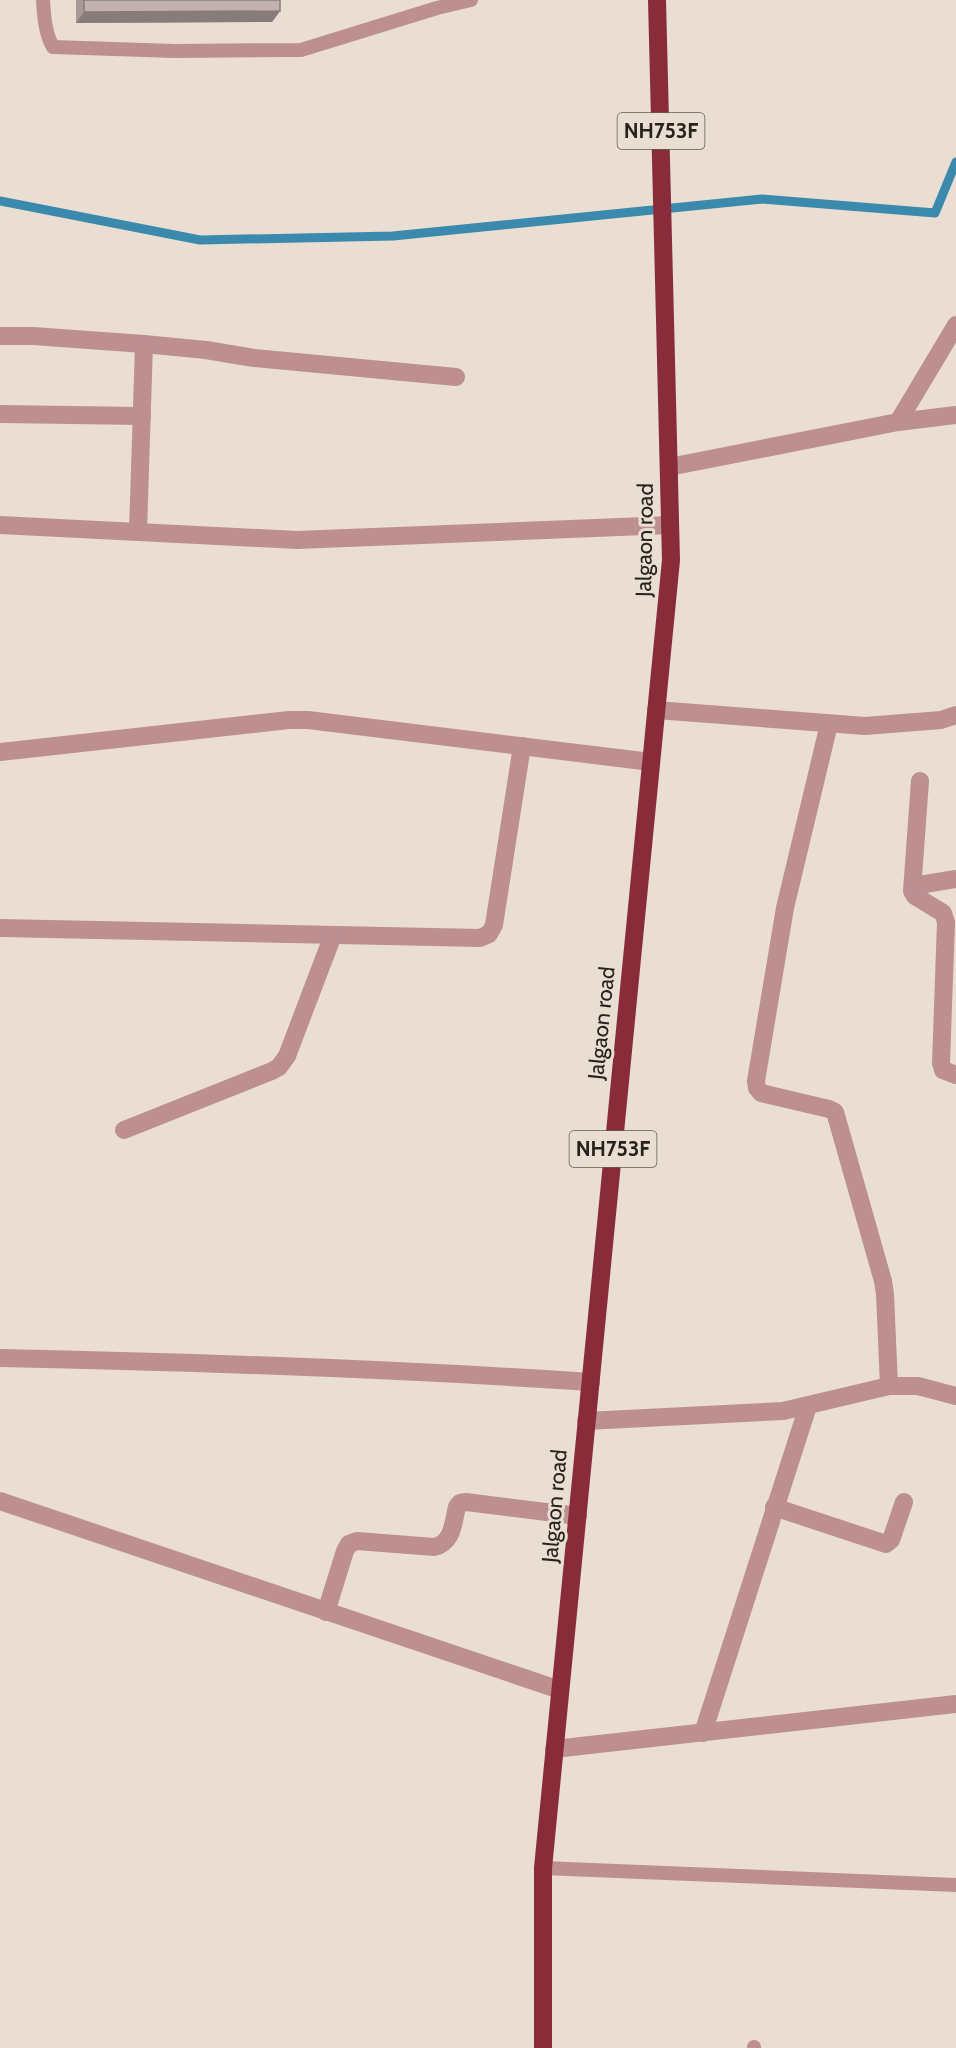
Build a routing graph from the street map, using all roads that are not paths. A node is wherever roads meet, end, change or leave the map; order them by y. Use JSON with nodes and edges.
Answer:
{"nodes":[{"id":1,"x":43,"y":0,"type":"edge"},
{"id":2,"x":471,"y":0,"type":"edge"},
{"id":3,"x":658,"y":6,"type":"edge"},
{"id":4,"x":956,"y":326,"type":"edge"},
{"id":5,"x":0,"y":336,"type":"edge"},
{"id":6,"x":144,"y":344,"type":"junction"},
{"id":7,"x":456,"y":377,"type":"dead end"},
{"id":8,"x":0,"y":414,"type":"edge"},
{"id":9,"x":956,"y":415,"type":"edge"},
{"id":10,"x":142,"y":416,"type":"junction"},
{"id":11,"x":898,"y":422,"type":"junction"},
{"id":12,"x":669,"y":467,"type":"junction"},
{"id":13,"x":0,"y":525,"type":"edge"},
{"id":14,"x":670,"y":525,"type":"junction"},
{"id":15,"x":138,"y":532,"type":"junction"},
{"id":16,"x":656,"y":710,"type":"junction"},
{"id":17,"x":956,"y":716,"type":"edge"},
{"id":18,"x":829,"y":724,"type":"junction"},
{"id":19,"x":522,"y":746,"type":"junction"},
{"id":20,"x":0,"y":752,"type":"edge"},
{"id":21,"x":651,"y":762,"type":"junction"},
{"id":22,"x":920,"y":781,"type":"dead end"},
{"id":23,"x":956,"y":879,"type":"edge"},
{"id":24,"x":913,"y":886,"type":"junction"},
{"id":25,"x":0,"y":928,"type":"edge"},
{"id":26,"x":333,"y":935,"type":"junction"},
{"id":27,"x":956,"y":1075,"type":"edge"},
{"id":28,"x":124,"y":1130,"type":"dead end"},
{"id":29,"x":0,"y":1358,"type":"edge"},
{"id":30,"x":591,"y":1382,"type":"junction"},
{"id":31,"x":889,"y":1386,"type":"junction"},
{"id":32,"x":956,"y":1396,"type":"edge"},
{"id":33,"x":807,"y":1406,"type":"junction"},
{"id":34,"x":586,"y":1421,"type":"junction"},
{"id":35,"x":0,"y":1501,"type":"edge"},
{"id":36,"x":904,"y":1502,"type":"dead end"},
{"id":37,"x":774,"y":1507,"type":"junction"},
{"id":38,"x":578,"y":1516,"type":"junction"},
{"id":39,"x":326,"y":1612,"type":"junction"},
{"id":40,"x":560,"y":1690,"type":"junction"},
{"id":41,"x":956,"y":1704,"type":"edge"},
{"id":42,"x":703,"y":1733,"type":"junction"},
{"id":43,"x":554,"y":1749,"type":"junction"},
{"id":44,"x":543,"y":1868,"type":"junction"},
{"id":45,"x":956,"y":1885,"type":"edge"},
{"id":46,"x":543,"y":2048,"type":"edge"}],
"edges":[{"from":1,"to":2,"type":"lane"},
{"from":3,"to":12,"type":"highway","name":"Jalgaon road","number":"NH753F"},
{"from":4,"to":11,"type":"street"},
{"from":5,"to":6,"type":"street"},
{"from":6,"to":7,"type":"street"},
{"from":6,"to":10,"type":"street"},
{"from":8,"to":10,"type":"street"},
{"from":9,"to":11,"type":"street"},
{"from":10,"to":15,"type":"street"},
{"from":11,"to":12,"type":"street"},
{"from":12,"to":14,"type":"highway","name":"Jalgaon road","number":"NH753F"},
{"from":13,"to":15,"type":"street"},
{"from":14,"to":15,"type":"street"},
{"from":14,"to":16,"type":"highway","name":"Jalgaon road","number":"NH753F"},
{"from":16,"to":18,"type":"street"},
{"from":16,"to":21,"type":"highway","name":"Jalgaon road","number":"NH753F"},
{"from":17,"to":18,"type":"street"},
{"from":18,"to":31,"type":"street"},
{"from":19,"to":20,"type":"street"},
{"from":19,"to":21,"type":"street"},
{"from":19,"to":26,"type":"street"},
{"from":21,"to":30,"type":"highway","name":"Jalgaon road","number":"NH753F"},
{"from":22,"to":24,"type":"street"},
{"from":23,"to":24,"type":"street"},
{"from":24,"to":27,"type":"street"},
{"from":25,"to":26,"type":"street"},
{"from":26,"to":28,"type":"street"},
{"from":29,"to":30,"type":"street"},
{"from":30,"to":34,"type":"highway","name":"Jalgaon road","number":"NH753F"},
{"from":31,"to":32,"type":"street"},
{"from":31,"to":33,"type":"street"},
{"from":33,"to":34,"type":"street"},
{"from":33,"to":37,"type":"street"},
{"from":34,"to":38,"type":"highway","name":"Jalgaon road","number":"NH753F"},
{"from":35,"to":39,"type":"street"},
{"from":36,"to":37,"type":"street"},
{"from":37,"to":42,"type":"street"},
{"from":38,"to":39,"type":"street"},
{"from":38,"to":40,"type":"highway","name":"Jalgaon road","number":"NH753F"},
{"from":39,"to":40,"type":"street"},
{"from":40,"to":43,"type":"highway","name":"Jalgaon road","number":"NH753F"},
{"from":41,"to":42,"type":"street"},
{"from":42,"to":43,"type":"street"},
{"from":43,"to":44,"type":"highway","name":"Jalgaon road","number":"NH753F"},
{"from":44,"to":45,"type":"lane"},
{"from":44,"to":46,"type":"highway","name":"Jalgaon road","number":"NH753F"}]}
